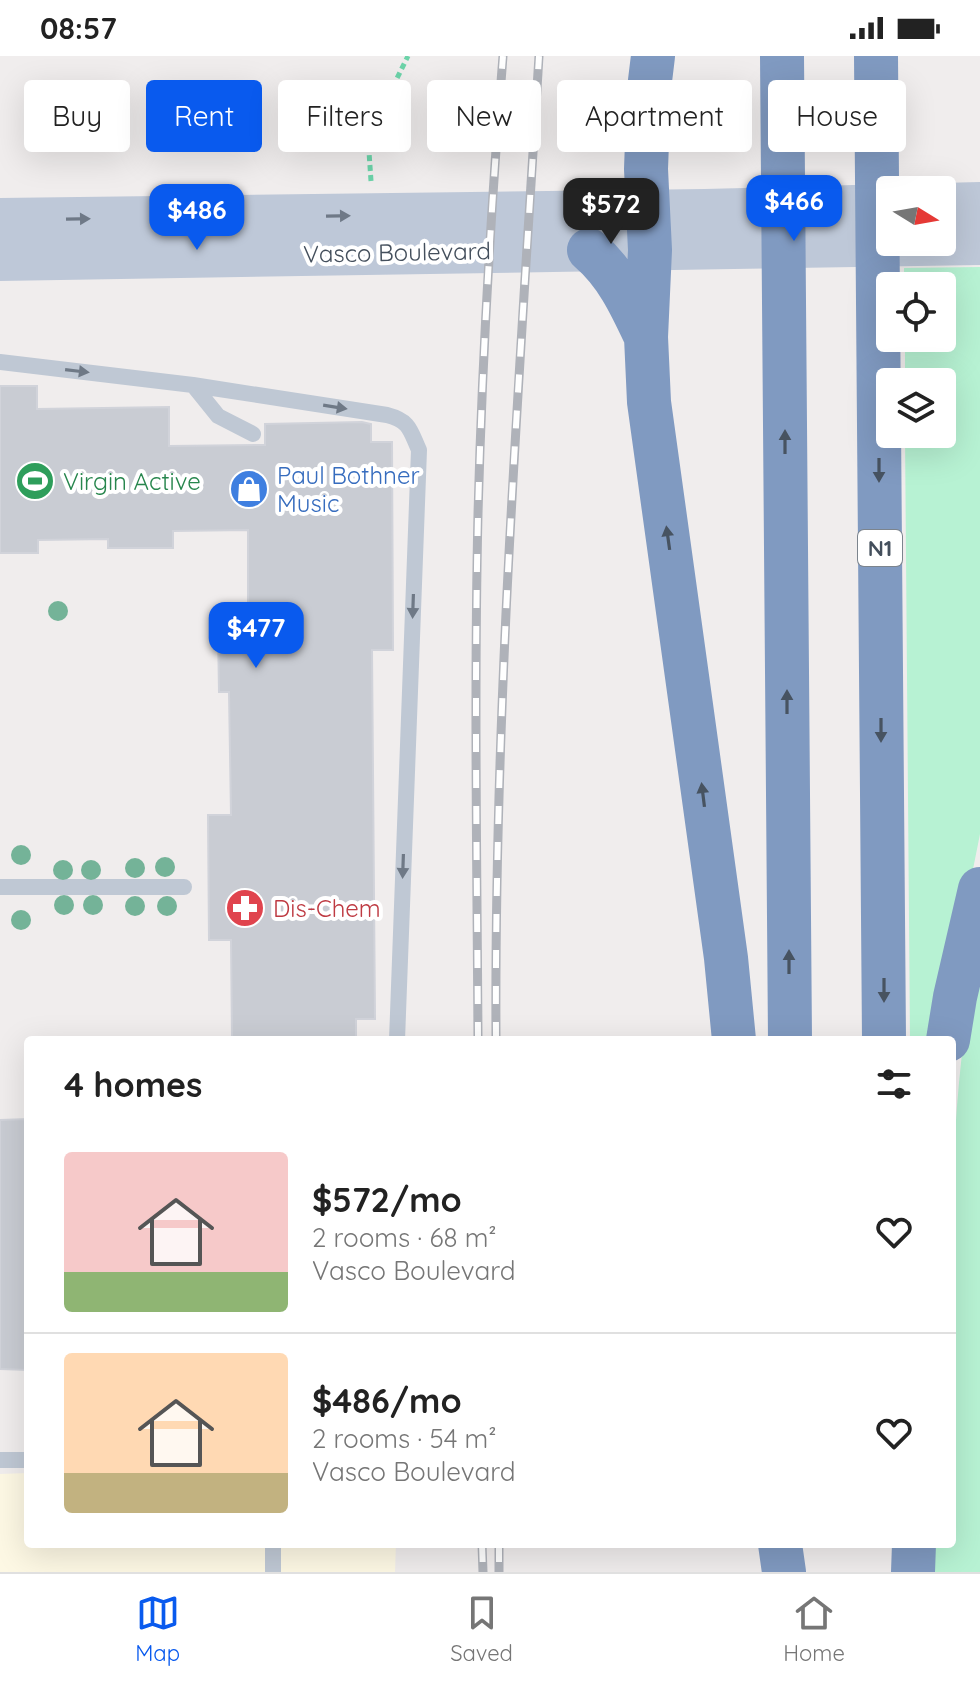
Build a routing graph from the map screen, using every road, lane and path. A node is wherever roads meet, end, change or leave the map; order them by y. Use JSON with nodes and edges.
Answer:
{"nodes":[{"id":1,"x":408,"y":56,"type":"edge"},
{"id":2,"x":653,"y":56,"type":"edge"},
{"id":3,"x":782,"y":56,"type":"edge"},
{"id":4,"x":876,"y":56,"type":"edge"},
{"id":5,"x":876,"y":208,"type":"edge"},
{"id":6,"x":384,"y":216,"type":"junction"},
{"id":7,"x":0,"y":220,"type":"edge"},
{"id":8,"x":961,"y":220,"type":"edge"},
{"id":9,"x":649,"y":230,"type":"junction"},
{"id":10,"x":705,"y":230,"type":"junction"},
{"id":11,"x":578,"y":238,"type":"junction"},
{"id":12,"x":0,"y":259,"type":"edge"},
{"id":13,"x":646,"y":337,"type":"junction"},
{"id":14,"x":0,"y":362,"type":"edge"},
{"id":15,"x":193,"y":385,"type":"junction"},
{"id":16,"x":253,"y":434,"type":"dead end"},
{"id":17,"x":0,"y":887,"type":"edge"},
{"id":18,"x":184,"y":887,"type":"dead end"},
{"id":19,"x":980,"y":889,"type":"edge"},
{"id":20,"x":397,"y":1036,"type":"edge"},
{"id":21,"x":734,"y":1036,"type":"edge"},
{"id":22,"x":790,"y":1036,"type":"edge"},
{"id":23,"x":884,"y":1036,"type":"edge"},
{"id":24,"x":949,"y":1036,"type":"edge"},
{"id":25,"x":0,"y":1460,"type":"edge"},
{"id":26,"x":24,"y":1460,"type":"edge"},
{"id":27,"x":273,"y":1548,"type":"edge"},
{"id":28,"x":781,"y":1548,"type":"edge"},
{"id":29,"x":794,"y":1548,"type":"edge"},
{"id":30,"x":888,"y":1548,"type":"edge"},
{"id":31,"x":914,"y":1548,"type":"edge"},
{"id":32,"x":273,"y":1572,"type":"edge"},
{"id":33,"x":784,"y":1572,"type":"edge"},
{"id":34,"x":794,"y":1572,"type":"edge"},
{"id":35,"x":889,"y":1572,"type":"edge"},
{"id":36,"x":913,"y":1572,"type":"edge"}],
"edges":[{"from":1,"to":6,"type":"path"},
{"from":2,"to":9,"type":"highway"},
{"from":22,"to":3,"type":"highway","one_way":true},
{"from":4,"to":23,"type":"highway","number":"N1","one_way":true},
{"from":5,"to":10,"type":"main road"},
{"from":7,"to":6,"type":"main road","name":"Vasco Boulevard","one_way":true},
{"from":6,"to":11,"type":"main road","name":"Vasco Boulevard"},
{"from":6,"to":12,"type":"main road","name":"Vasco Boulevard"},
{"from":8,"to":10,"type":"main road"},
{"from":9,"to":10,"type":"main road","name":"Vasco Boulevard"},
{"from":9,"to":11,"type":"main road","name":"Vasco Boulevard"},
{"from":9,"to":13,"type":"highway"},
{"from":11,"to":13,"type":"highway"},
{"from":21,"to":13,"type":"highway","one_way":true},
{"from":14,"to":15,"type":"lane","one_way":true},
{"from":15,"to":16,"type":"lane"},
{"from":15,"to":20,"type":"lane","one_way":true},
{"from":17,"to":18,"type":"lane"},
{"from":19,"to":24,"type":"highway"},
{"from":25,"to":26,"type":"lane"},
{"from":27,"to":32,"type":"lane"},
{"from":28,"to":33,"type":"highway"},
{"from":29,"to":34,"type":"highway"},
{"from":30,"to":35,"type":"highway"},
{"from":31,"to":36,"type":"highway"}]}
